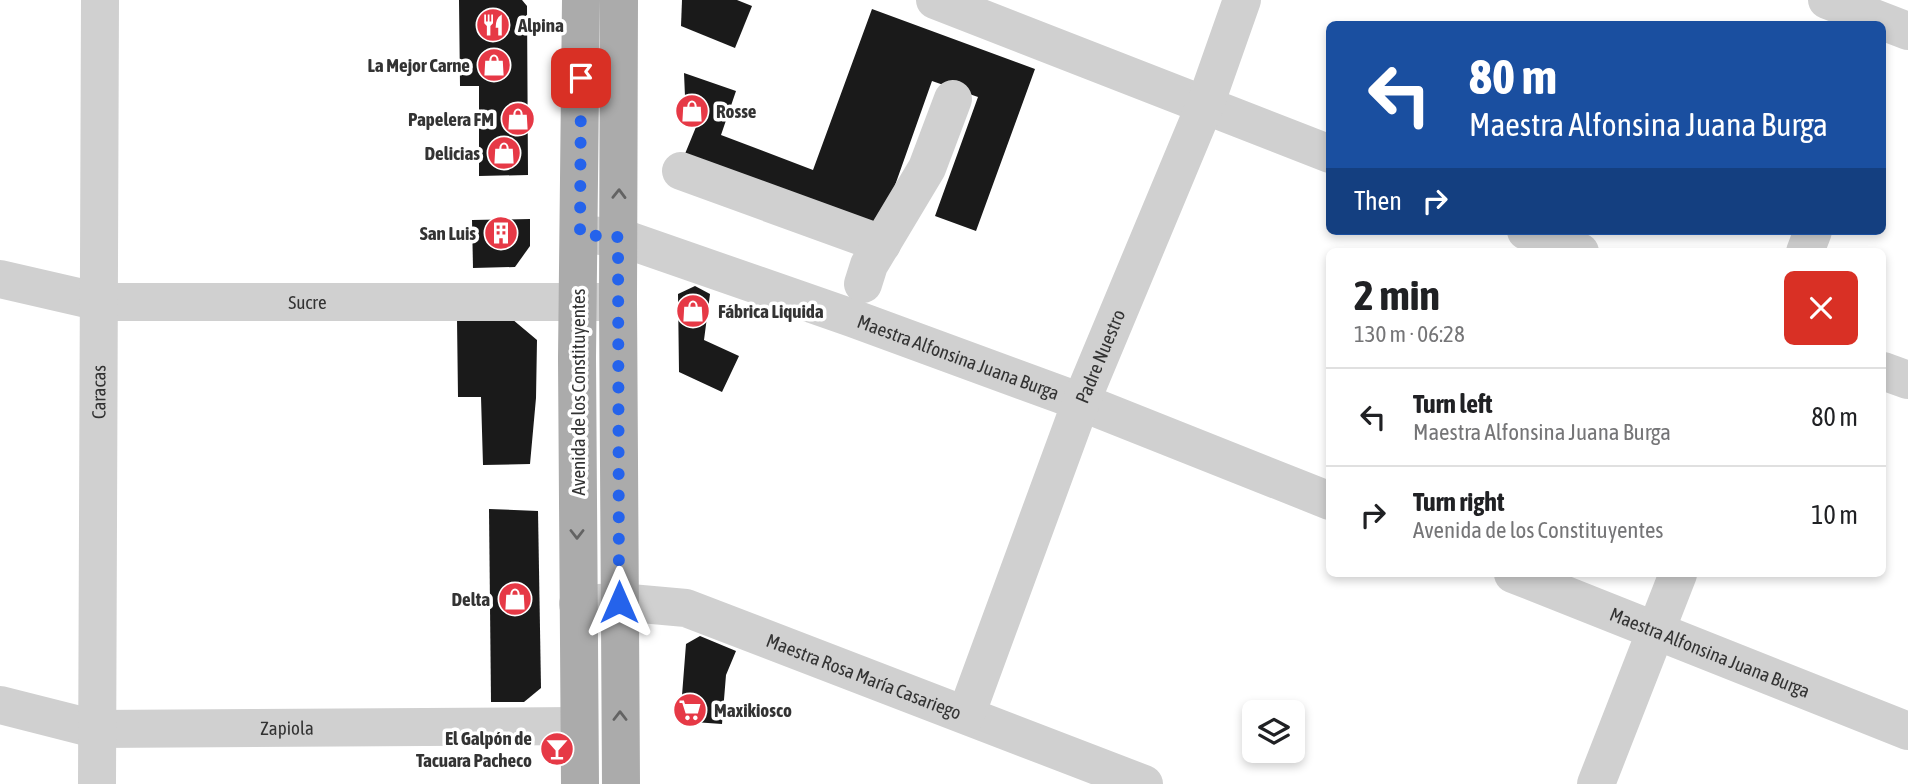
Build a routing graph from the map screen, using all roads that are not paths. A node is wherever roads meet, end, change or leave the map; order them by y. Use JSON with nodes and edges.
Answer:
{"nodes":[{"id":1,"x":100,"y":0,"type":"edge"},
{"id":2,"x":581,"y":0,"type":"edge"},
{"id":3,"x":619,"y":0,"type":"edge"},
{"id":4,"x":935,"y":0,"type":"edge"},
{"id":5,"x":1242,"y":0,"type":"edge"},
{"id":6,"x":1827,"y":0,"type":"edge"},
{"id":7,"x":1883,"y":21,"type":"edge"},
{"id":8,"x":953,"y":99,"type":"dead end"},
{"id":9,"x":1205,"y":105,"type":"junction"},
{"id":10,"x":1326,"y":152,"type":"edge"},
{"id":11,"x":681,"y":170,"type":"dead end"},
{"id":12,"x":580,"y":235,"type":"junction"},
{"id":13,"x":1536,"y":235,"type":"edge"},
{"id":14,"x":618,"y":237,"type":"junction"},
{"id":15,"x":882,"y":244,"type":"junction"},
{"id":16,"x":1570,"y":248,"type":"edge"},
{"id":17,"x":0,"y":279,"type":"edge"},
{"id":18,"x":863,"y":284,"type":"dead end"},
{"id":19,"x":577,"y":301,"type":"junction"},
{"id":20,"x":100,"y":302,"type":"junction"},
{"id":21,"x":618,"y":302,"type":"junction"},
{"id":22,"x":1886,"y":371,"type":"edge"},
{"id":23,"x":1908,"y":380,"type":"edge"},
{"id":24,"x":1081,"y":402,"type":"junction"},
{"id":25,"x":1326,"y":499,"type":"edge"},
{"id":26,"x":1520,"y":577,"type":"edge"},
{"id":27,"x":1677,"y":577,"type":"edge"},
{"id":28,"x":619,"y":602,"type":"junction"},
{"id":29,"x":578,"y":604,"type":"junction"},
{"id":30,"x":1655,"y":631,"type":"junction"},
{"id":31,"x":0,"y":705,"type":"edge"},
{"id":32,"x":966,"y":715,"type":"junction"},
{"id":33,"x":579,"y":726,"type":"junction"},
{"id":34,"x":95,"y":729,"type":"junction"},
{"id":35,"x":1908,"y":731,"type":"edge"},
{"id":36,"x":97,"y":784,"type":"edge"},
{"id":37,"x":580,"y":784,"type":"edge"},
{"id":38,"x":621,"y":784,"type":"edge"},
{"id":39,"x":1144,"y":784,"type":"edge"},
{"id":40,"x":1596,"y":784,"type":"edge"}],
"edges":[{"from":1,"to":20,"type":"street","name":"Caracas"},
{"from":2,"to":12,"type":"main road","name":"Avenida de los Constituyentes"},
{"from":14,"to":3,"type":"main road","name":"Avenida de los Constituyentes","one_way":true},
{"from":4,"to":9,"type":"street"},
{"from":5,"to":9,"type":"street","name":"Padre Nuestro"},
{"from":6,"to":7,"type":"street"},
{"from":8,"to":15,"type":"street"},
{"from":9,"to":10,"type":"street"},
{"from":9,"to":24,"type":"street","name":"Padre Nuestro"},
{"from":11,"to":15,"type":"street"},
{"from":12,"to":14,"type":"street","name":"Maestra Alfonsina Juana Burga"},
{"from":12,"to":19,"type":"main road","name":"Avenida de los Constituyentes"},
{"from":13,"to":16,"type":"street"},
{"from":14,"to":21,"type":"main road","name":"Avenida de los Constituyentes"},
{"from":14,"to":24,"type":"street","name":"Maestra Alfonsina Juana Burga"},
{"from":15,"to":18,"type":"street"},
{"from":17,"to":20,"type":"street","name":"Sucre"},
{"from":19,"to":20,"type":"street","name":"Sucre"},
{"from":19,"to":21,"type":"street","name":"Sucre"},
{"from":19,"to":29,"type":"main road","name":"Avenida de los Constituyentes","one_way":true},
{"from":20,"to":34,"type":"street","name":"Caracas"},
{"from":21,"to":28,"type":"main road","name":"Avenida de los Constituyentes"},
{"from":22,"to":23,"type":"street"},
{"from":24,"to":25,"type":"street","name":"Maestra Alfonsina Juana Burga"},
{"from":24,"to":32,"type":"street","name":"Padre Nuestro"},
{"from":26,"to":30,"type":"street","name":"Maestra Alfonsina Juana Burga"},
{"from":27,"to":30,"type":"street"},
{"from":28,"to":29,"type":"street","name":"Maestra Rosa María Casariego"},
{"from":28,"to":32,"type":"street","name":"Maestra Rosa María Casariego"},
{"from":38,"to":28,"type":"main road","name":"Avenida de los Constituyentes","one_way":true},
{"from":29,"to":33,"type":"main road","name":"Avenida de los Constituyentes"},
{"from":30,"to":35,"type":"street","name":"Maestra Alfonsina Juana Burga"},
{"from":30,"to":40,"type":"street"},
{"from":31,"to":34,"type":"street","name":"Zapiola"},
{"from":32,"to":39,"type":"street","name":"Maestra Rosa María Casariego"},
{"from":33,"to":34,"type":"street","name":"Zapiola"},
{"from":33,"to":37,"type":"main road","name":"Avenida de los Constituyentes"},
{"from":34,"to":36,"type":"street","name":"Caracas"}]}
